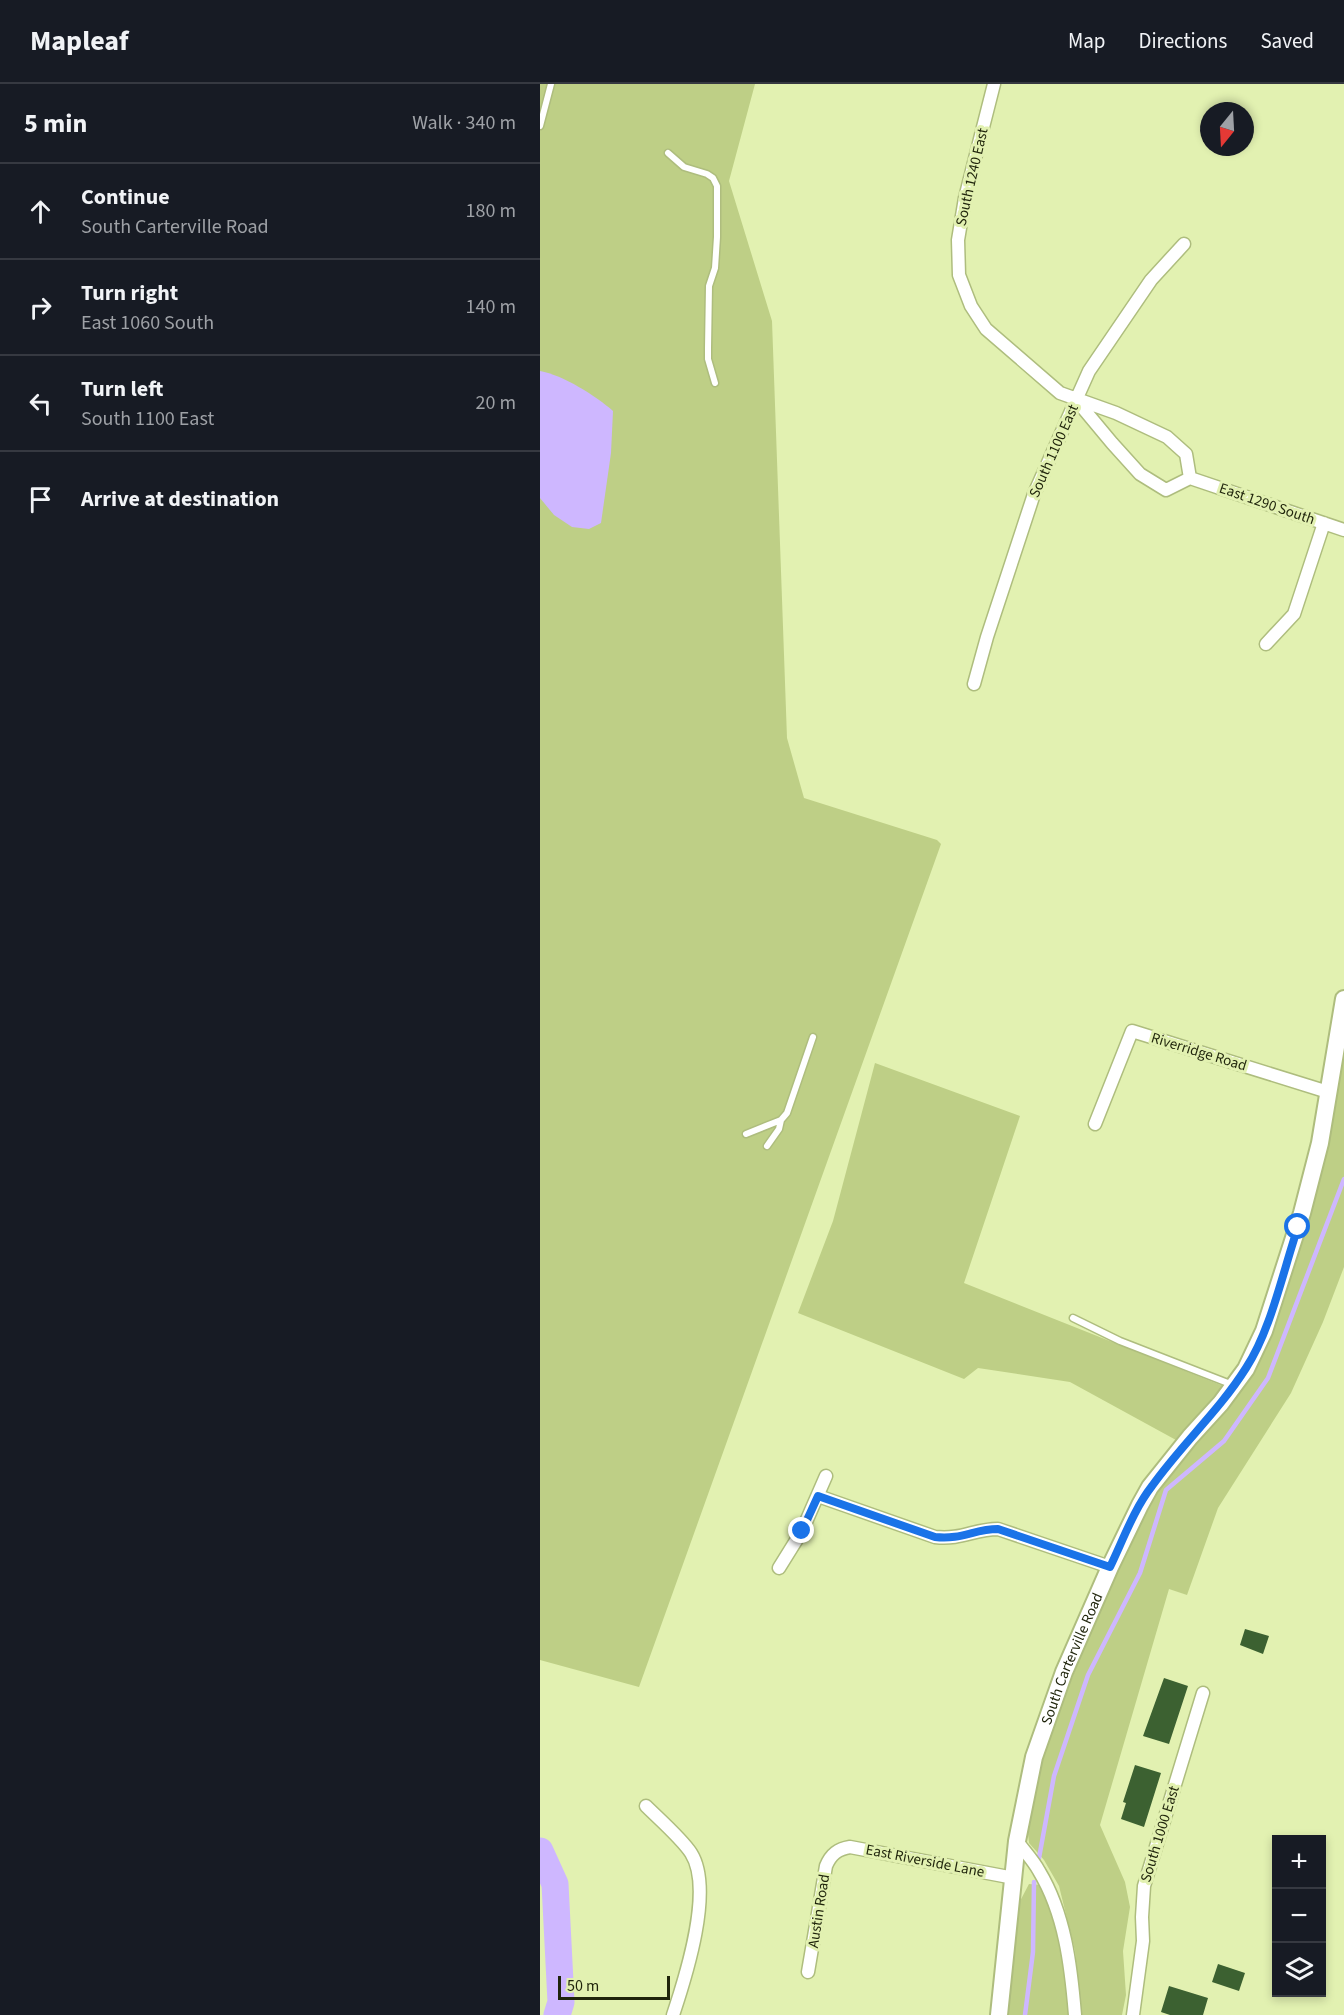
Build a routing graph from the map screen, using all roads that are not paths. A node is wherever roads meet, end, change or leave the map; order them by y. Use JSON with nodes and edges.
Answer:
{"nodes":[{"id":1,"x":551,"y":84,"type":"edge"},
{"id":2,"x":994,"y":84,"type":"edge"},
{"id":3,"x":540,"y":126,"type":"edge"},
{"id":4,"x":668,"y":153,"type":"dead end"},
{"id":5,"x":1184,"y":244,"type":"dead end"},
{"id":6,"x":715,"y":383,"type":"dead end"},
{"id":7,"x":1076,"y":400,"type":"junction"},
{"id":8,"x":1190,"y":478,"type":"junction"},
{"id":9,"x":1324,"y":523,"type":"junction"},
{"id":10,"x":1344,"y":530,"type":"edge"},
{"id":11,"x":1266,"y":644,"type":"dead end"},
{"id":12,"x":974,"y":684,"type":"dead end"},
{"id":13,"x":1344,"y":999,"type":"edge"},
{"id":14,"x":813,"y":1037,"type":"dead end"},
{"id":15,"x":1328,"y":1092,"type":"junction"},
{"id":16,"x":781,"y":1120,"type":"junction"},
{"id":17,"x":1095,"y":1124,"type":"dead end"},
{"id":18,"x":746,"y":1134,"type":"dead end"},
{"id":19,"x":766,"y":1146,"type":"dead end"},
{"id":20,"x":1073,"y":1318,"type":"dead end"},
{"id":21,"x":1234,"y":1385,"type":"junction"},
{"id":22,"x":826,"y":1476,"type":"dead end"},
{"id":23,"x":818,"y":1496,"type":"junction"},
{"id":24,"x":1110,"y":1567,"type":"junction"},
{"id":25,"x":779,"y":1568,"type":"dead end"},
{"id":26,"x":1203,"y":1693,"type":"dead end"},
{"id":27,"x":646,"y":1806,"type":"dead end"},
{"id":28,"x":1017,"y":1841,"type":"junction"},
{"id":29,"x":836,"y":1852,"type":"joint"},
{"id":30,"x":1014,"y":1878,"type":"junction"},
{"id":31,"x":808,"y":1972,"type":"dead end"},
{"id":32,"x":673,"y":2015,"type":"edge"},
{"id":33,"x":999,"y":2015,"type":"edge"},
{"id":34,"x":1075,"y":2015,"type":"edge"},
{"id":35,"x":1133,"y":2015,"type":"edge"}],
"edges":[{"from":1,"to":3,"type":"lane"},
{"from":2,"to":7,"type":"street","name":"South 1240 East"},
{"from":4,"to":6,"type":"lane"},
{"from":5,"to":7,"type":"street","name":"South 1100 East"},
{"from":7,"to":8,"type":"street"},
{"from":7,"to":8,"type":"street"},
{"from":7,"to":12,"type":"street","name":"South 1100 East"},
{"from":8,"to":9,"type":"street","name":"East 1290 South"},
{"from":9,"to":10,"type":"street","name":"East 1290 South"},
{"from":9,"to":11,"type":"street"},
{"from":13,"to":15,"type":"street","name":"South Carterville Road"},
{"from":14,"to":16,"type":"lane"},
{"from":15,"to":17,"type":"street","name":"Riverridge Road"},
{"from":15,"to":21,"type":"street","name":"South Carterville Road"},
{"from":16,"to":18,"type":"lane"},
{"from":16,"to":19,"type":"lane"},
{"from":20,"to":21,"type":"lane"},
{"from":21,"to":24,"type":"street","name":"South Carterville Road"},
{"from":22,"to":23,"type":"street"},
{"from":23,"to":24,"type":"street"},
{"from":23,"to":25,"type":"street"},
{"from":24,"to":28,"type":"street","name":"South Carterville Road"},
{"from":26,"to":35,"type":"street","name":"South 1000 East"},
{"from":27,"to":32,"type":"street"},
{"from":28,"to":30,"type":"street","name":"South Carterville Road"},
{"from":28,"to":34,"type":"street"},
{"from":29,"to":30,"type":"street","name":"East Riverside Lane"},
{"from":29,"to":31,"type":"street","name":"Austin Road"},
{"from":30,"to":33,"type":"street","name":"South Carterville Road"}]}
